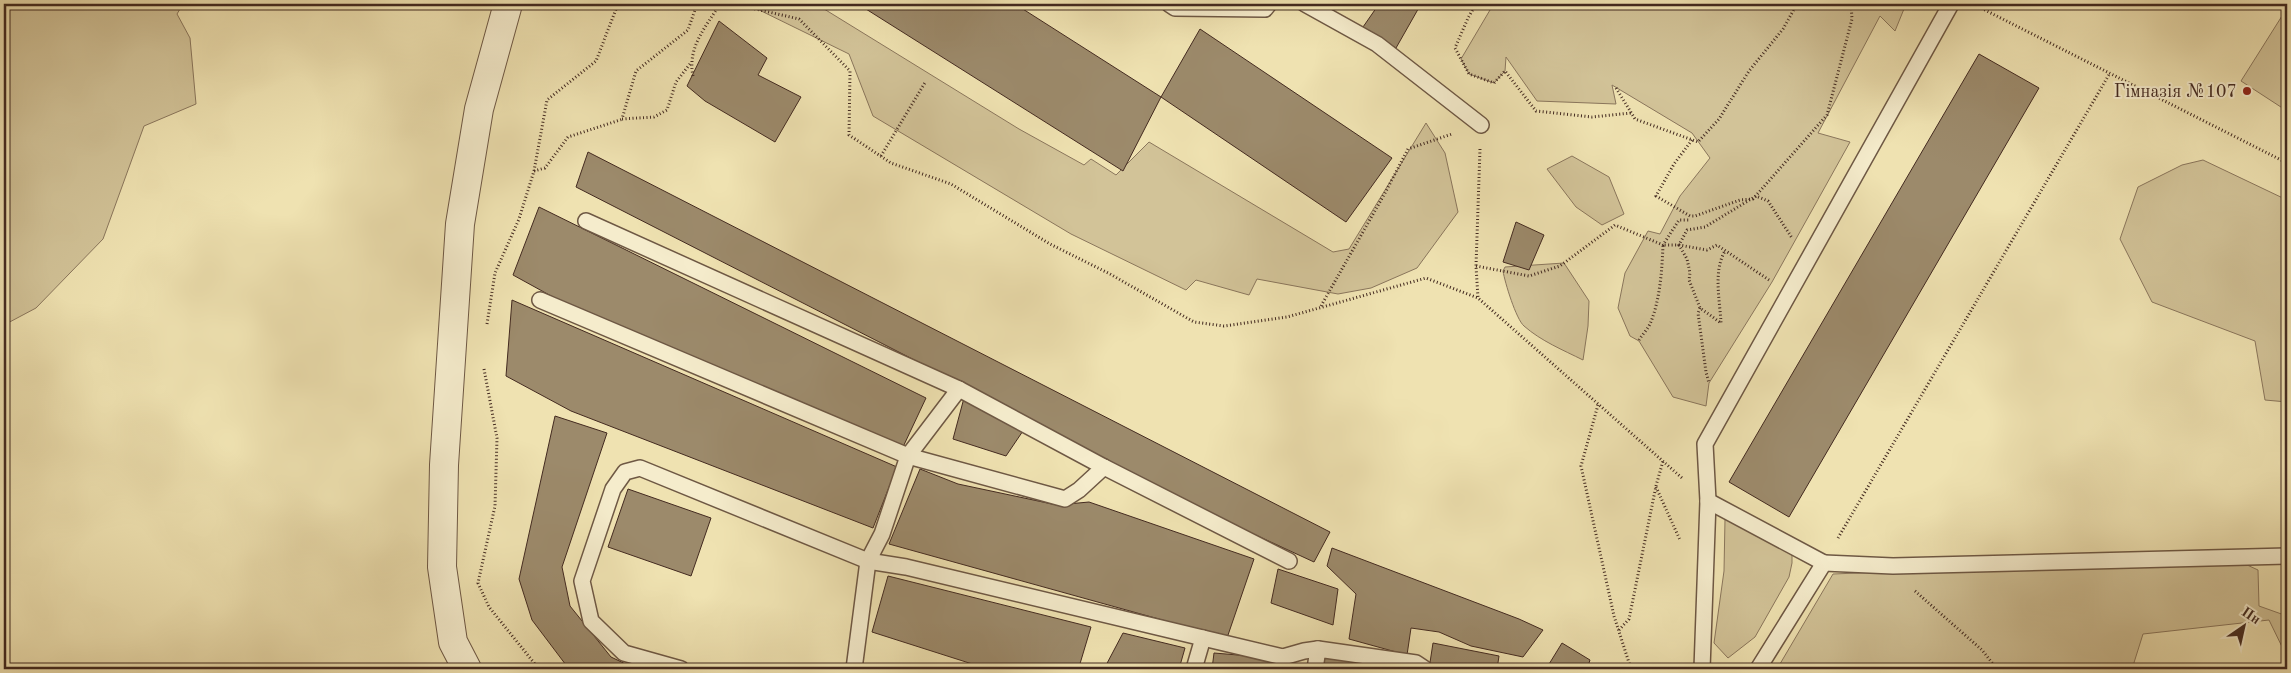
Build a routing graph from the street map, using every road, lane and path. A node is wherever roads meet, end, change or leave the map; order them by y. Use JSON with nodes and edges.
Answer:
{"nodes":[{"id":1,"x":508,"y":4,"type":"edge"},
{"id":2,"x":618,"y":4,"type":"edge"},
{"id":3,"x":697,"y":4,"type":"edge"},
{"id":4,"x":720,"y":4,"type":"edge"},
{"id":5,"x":734,"y":4,"type":"edge"},
{"id":6,"x":1169,"y":4,"type":"edge"},
{"id":7,"x":1280,"y":4,"type":"edge"},
{"id":8,"x":1305,"y":4,"type":"edge"},
{"id":9,"x":1476,"y":4,"type":"edge"},
{"id":10,"x":1797,"y":4,"type":"edge"},
{"id":11,"x":1851,"y":4,"type":"edge"},
{"id":12,"x":1951,"y":4,"type":"edge"},
{"id":13,"x":1972,"y":4,"type":"edge"},
{"id":14,"x":1267,"y":6,"type":"edge"},
{"id":15,"x":690,"y":64,"type":"junction"},
{"id":16,"x":2110,"y":73,"type":"junction"},
{"id":17,"x":692,"y":76,"type":"dead end"},
{"id":18,"x":926,"y":80,"type":"dead end"},
{"id":19,"x":1616,"y":88,"type":"dead end"},
{"id":20,"x":1631,"y":113,"type":"junction"},
{"id":21,"x":624,"y":119,"type":"junction"},
{"id":22,"x":1480,"y":125,"type":"junction"},
{"id":23,"x":1692,"y":140,"type":"junction"},
{"id":24,"x":881,"y":156,"type":"junction"},
{"id":25,"x":2287,"y":162,"type":"edge"},
{"id":26,"x":534,"y":171,"type":"junction"},
{"id":27,"x":1752,"y":199,"type":"junction"},
{"id":28,"x":1689,"y":220,"type":"dead end"},
{"id":29,"x":586,"y":221,"type":"dead end"},
{"id":30,"x":1795,"y":242,"type":"dead end"},
{"id":31,"x":1663,"y":245,"type":"junction"},
{"id":32,"x":1679,"y":245,"type":"junction"},
{"id":33,"x":1725,"y":251,"type":"junction"},
{"id":34,"x":1476,"y":266,"type":"junction"},
{"id":35,"x":1772,"y":282,"type":"dead end"},
{"id":36,"x":1478,"y":298,"type":"junction"},
{"id":37,"x":540,"y":300,"type":"dead end"},
{"id":38,"x":1320,"y":307,"type":"junction"},
{"id":39,"x":1700,"y":308,"type":"junction"},
{"id":40,"x":486,"y":330,"type":"dead end"},
{"id":41,"x":1638,"y":340,"type":"dead end"},
{"id":42,"x":483,"y":366,"type":"dead end"},
{"id":43,"x":1709,"y":383,"type":"dead end"},
{"id":44,"x":959,"y":389,"type":"junction"},
{"id":45,"x":1598,"y":405,"type":"junction"},
{"id":46,"x":908,"y":456,"type":"junction"},
{"id":47,"x":1664,"y":462,"type":"junction"},
{"id":48,"x":1104,"y":466,"type":"junction"},
{"id":49,"x":1656,"y":486,"type":"junction"},
{"id":50,"x":1708,"y":501,"type":"junction"},
{"id":51,"x":1707,"y":552,"type":"junction"},
{"id":52,"x":2287,"y":556,"type":"edge"},
{"id":53,"x":868,"y":561,"type":"junction"},
{"id":54,"x":1288,"y":561,"type":"dead end"},
{"id":55,"x":1824,"y":563,"type":"junction"},
{"id":56,"x":1893,"y":566,"type":"junction"},
{"id":57,"x":1619,"y":630,"type":"junction"},
{"id":58,"x":1203,"y":638,"type":"junction"},
{"id":59,"x":1318,"y":649,"type":"junction"},
{"id":60,"x":467,"y":669,"type":"edge"},
{"id":61,"x":539,"y":669,"type":"edge"},
{"id":62,"x":681,"y":669,"type":"edge"},
{"id":63,"x":854,"y":669,"type":"edge"},
{"id":64,"x":1194,"y":669,"type":"edge"},
{"id":65,"x":1315,"y":669,"type":"edge"},
{"id":66,"x":1425,"y":669,"type":"edge"},
{"id":67,"x":1631,"y":669,"type":"edge"},
{"id":68,"x":1702,"y":669,"type":"edge"},
{"id":69,"x":1758,"y":669,"type":"edge"},
{"id":70,"x":1997,"y":669,"type":"edge"}],
"edges":[{"from":1,"to":60,"type":"street"},
{"from":2,"to":26,"type":"path"},
{"from":3,"to":21,"type":"path"},
{"from":4,"to":15,"type":"path"},
{"from":5,"to":24,"type":"path"},
{"from":6,"to":14,"type":"lane"},
{"from":7,"to":14,"type":"lane"},
{"from":8,"to":22,"type":"lane"},
{"from":9,"to":20,"type":"path"},
{"from":10,"to":23,"type":"path"},
{"from":11,"to":27,"type":"path"},
{"from":12,"to":50,"type":"lane"},
{"from":13,"to":16,"type":"path"},
{"from":15,"to":17,"type":"path"},
{"from":15,"to":21,"type":"path"},
{"from":16,"to":25,"type":"path"},
{"from":16,"to":55,"type":"path"},
{"from":18,"to":24,"type":"path"},
{"from":19,"to":20,"type":"path"},
{"from":20,"to":23,"type":"path"},
{"from":21,"to":26,"type":"path"},
{"from":22,"to":34,"type":"path"},
{"from":22,"to":38,"type":"path"},
{"from":23,"to":27,"type":"path"},
{"from":24,"to":38,"type":"path"},
{"from":26,"to":40,"type":"path"},
{"from":27,"to":30,"type":"path"},
{"from":27,"to":32,"type":"path"},
{"from":28,"to":31,"type":"path"},
{"from":29,"to":44,"type":"lane"},
{"from":31,"to":32,"type":"path"},
{"from":31,"to":34,"type":"path"},
{"from":31,"to":41,"type":"path"},
{"from":32,"to":33,"type":"path"},
{"from":32,"to":39,"type":"path"},
{"from":33,"to":35,"type":"path"},
{"from":33,"to":39,"type":"path"},
{"from":34,"to":36,"type":"path"},
{"from":36,"to":38,"type":"path"},
{"from":36,"to":45,"type":"path"},
{"from":37,"to":46,"type":"lane"},
{"from":39,"to":43,"type":"path"},
{"from":42,"to":61,"type":"path"},
{"from":44,"to":46,"type":"lane"},
{"from":44,"to":48,"type":"lane"},
{"from":45,"to":47,"type":"path"},
{"from":45,"to":57,"type":"path"},
{"from":46,"to":48,"type":"lane"},
{"from":46,"to":53,"type":"lane"},
{"from":47,"to":49,"type":"path"},
{"from":47,"to":50,"type":"path"},
{"from":48,"to":54,"type":"lane"},
{"from":49,"to":51,"type":"path"},
{"from":49,"to":57,"type":"path"},
{"from":50,"to":51,"type":"lane"},
{"from":50,"to":55,"type":"lane"},
{"from":51,"to":68,"type":"lane"},
{"from":52,"to":56,"type":"lane"},
{"from":53,"to":58,"type":"lane"},
{"from":53,"to":62,"type":"lane"},
{"from":53,"to":63,"type":"lane"},
{"from":55,"to":56,"type":"lane"},
{"from":55,"to":69,"type":"lane"},
{"from":56,"to":70,"type":"path"},
{"from":57,"to":67,"type":"path"},
{"from":58,"to":59,"type":"lane"},
{"from":58,"to":64,"type":"lane"},
{"from":59,"to":65,"type":"lane"},
{"from":59,"to":66,"type":"lane"}]}
